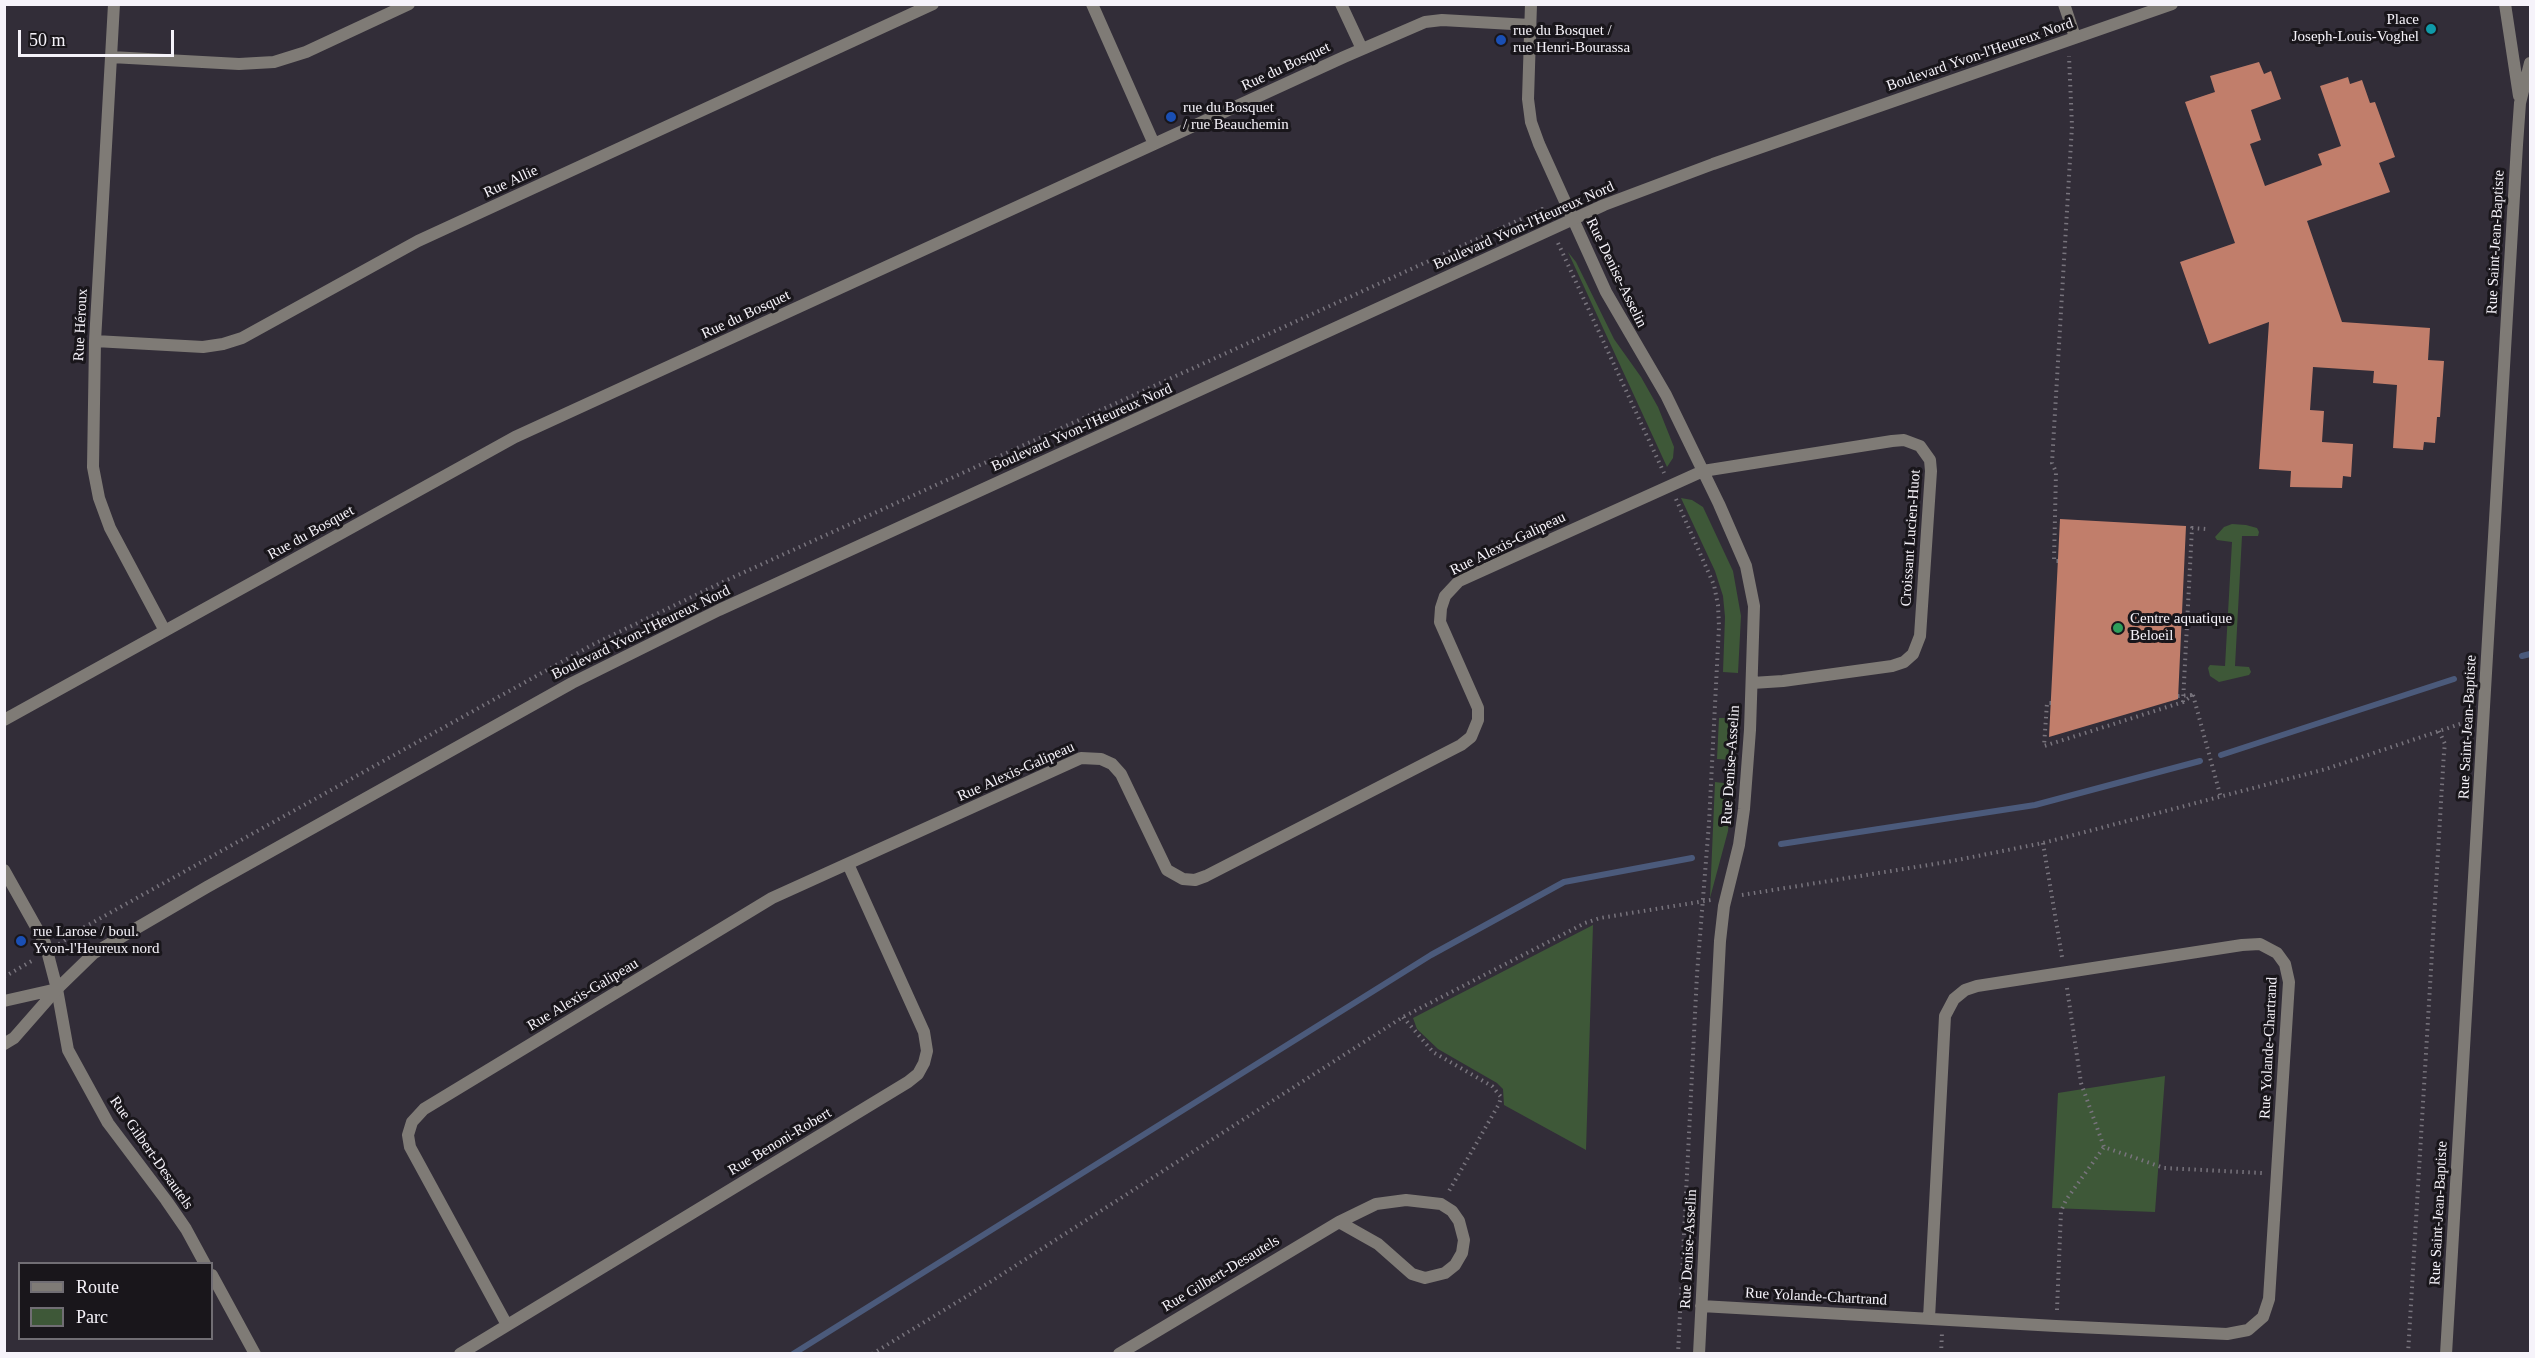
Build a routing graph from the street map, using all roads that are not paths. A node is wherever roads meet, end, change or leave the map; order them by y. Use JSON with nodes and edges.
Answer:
{"nodes":[{"id":1,"x":114,"y":4,"type":"edge"},
{"id":2,"x":409,"y":4,"type":"edge"},
{"id":3,"x":933,"y":4,"type":"edge"},
{"id":4,"x":1092,"y":4,"type":"edge"},
{"id":5,"x":1341,"y":4,"type":"edge"},
{"id":6,"x":1531,"y":4,"type":"edge"},
{"id":7,"x":2064,"y":4,"type":"edge"},
{"id":8,"x":2172,"y":4,"type":"edge"},
{"id":9,"x":2505,"y":4,"type":"edge"},
{"id":10,"x":1530,"y":24,"type":"junction"},
{"id":11,"x":2070,"y":39,"type":"junction"},
{"id":12,"x":1362,"y":49,"type":"junction"},
{"id":13,"x":111,"y":57,"type":"junction"},
{"id":14,"x":2530,"y":63,"type":"edge"},
{"id":15,"x":2520,"y":103,"type":"junction"},
{"id":16,"x":1154,"y":144,"type":"junction"},
{"id":17,"x":1573,"y":219,"type":"junction"},
{"id":18,"x":95,"y":342,"type":"junction"},
{"id":19,"x":1703,"y":471,"type":"junction"},
{"id":20,"x":165,"y":631,"type":"junction"},
{"id":21,"x":1752,"y":683,"type":"junction"},
{"id":22,"x":4,"y":720,"type":"edge"},
{"id":23,"x":848,"y":864,"type":"junction"},
{"id":24,"x":4,"y":870,"type":"edge"},
{"id":25,"x":57,"y":989,"type":"junction"},
{"id":26,"x":4,"y":1001,"type":"edge"},
{"id":27,"x":4,"y":1044,"type":"edge"},
{"id":28,"x":1339,"y":1222,"type":"junction"},
{"id":29,"x":204,"y":1262,"type":"edge"},
{"id":30,"x":213,"y":1277,"type":"edge"},
{"id":31,"x":1701,"y":1306,"type":"junction"},
{"id":32,"x":1929,"y":1318,"type":"junction"},
{"id":33,"x":507,"y":1325,"type":"junction"},
{"id":34,"x":255,"y":1353,"type":"edge"},
{"id":35,"x":460,"y":1353,"type":"edge"},
{"id":36,"x":1119,"y":1353,"type":"edge"},
{"id":37,"x":1699,"y":1353,"type":"edge"},
{"id":38,"x":2446,"y":1353,"type":"edge"}],
"edges":[{"from":1,"to":13,"type":"street","name":"Rue Héroux"},
{"from":2,"to":13,"type":"street"},
{"from":3,"to":18,"type":"street","name":"Rue Allie"},
{"from":4,"to":16,"type":"street"},
{"from":5,"to":12,"type":"street"},
{"from":6,"to":10,"type":"street","name":"Rue Denise-Asselin"},
{"from":7,"to":11,"type":"street"},
{"from":8,"to":11,"type":"street","name":"Boulevard Yvon-l'Heureux Nord"},
{"from":9,"to":15,"type":"street","name":"Rue Saint-Jean-Baptiste"},
{"from":10,"to":12,"type":"street","name":"Rue du Bosquet"},
{"from":10,"to":17,"type":"street","name":"Rue Denise-Asselin"},
{"from":11,"to":17,"type":"street","name":"Boulevard Yvon-l'Heureux Nord"},
{"from":12,"to":16,"type":"street","name":"Rue du Bosquet"},
{"from":13,"to":18,"type":"street","name":"Rue Héroux"},
{"from":14,"to":15,"type":"street","name":"Rue Saint-Jean-Baptiste"},
{"from":15,"to":38,"type":"street","name":"Rue Saint-Jean-Baptiste"},
{"from":16,"to":20,"type":"street","name":"Rue du Bosquet"},
{"from":17,"to":19,"type":"street","name":"Rue Denise-Asselin"},
{"from":17,"to":25,"type":"street","name":"Boulevard Yvon-l'Heureux Nord"},
{"from":18,"to":20,"type":"street","name":"Rue Héroux"},
{"from":19,"to":21,"type":"street","name":"Rue Denise-Asselin"},
{"from":19,"to":21,"type":"street","name":"Croissant Lucien-Huot"},
{"from":19,"to":23,"type":"street","name":"Rue Alexis-Galipeau"},
{"from":20,"to":22,"type":"street","name":"Rue du Bosquet"},
{"from":21,"to":31,"type":"street","name":"Rue Denise-Asselin"},
{"from":23,"to":33,"type":"street","name":"Rue Benoni-Robert"},
{"from":23,"to":33,"type":"street","name":"Rue Alexis-Galipeau"},
{"from":24,"to":25,"type":"street","name":"Rue Gilbert-Desautels"},
{"from":25,"to":26,"type":"street"},
{"from":25,"to":27,"type":"street","name":"Boulevard Yvon-l'Heureux Nord"},
{"from":25,"to":29,"type":"street","name":"Rue Gilbert-Desautels"},
{"from":28,"to":28,"type":"street","name":"Rue Gilbert-Desautels"},
{"from":28,"to":36,"type":"street","name":"Rue Gilbert-Desautels"},
{"from":30,"to":34,"type":"street"},
{"from":31,"to":32,"type":"street","name":"Rue Yolande-Chartrand"},
{"from":31,"to":37,"type":"street","name":"Rue Denise-Asselin"},
{"from":32,"to":32,"type":"street","name":"Rue Yolande-Chartrand"},
{"from":33,"to":35,"type":"street","name":"Rue Benoni-Robert"}]}
